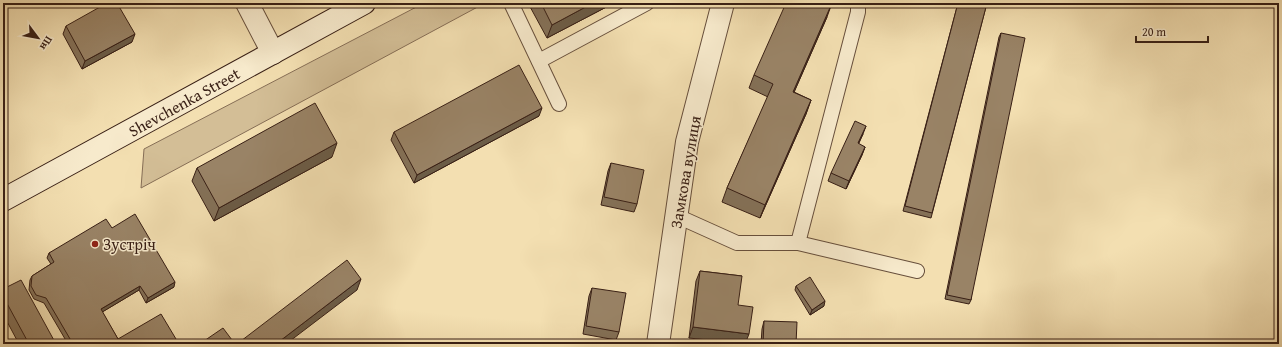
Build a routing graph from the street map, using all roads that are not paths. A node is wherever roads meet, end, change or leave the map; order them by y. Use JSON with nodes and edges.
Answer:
{"nodes":[{"id":1,"x":247,"y":3,"type":"edge"},
{"id":2,"x":364,"y":3,"type":"edge"},
{"id":3,"x":510,"y":3,"type":"edge"},
{"id":4,"x":647,"y":3,"type":"edge"},
{"id":5,"x":723,"y":3,"type":"edge"},
{"id":6,"x":858,"y":3,"type":"edge"},
{"id":7,"x":273,"y":53,"type":"junction"},
{"id":8,"x":539,"y":61,"type":"junction"},
{"id":9,"x":559,"y":104,"type":"dead end"},
{"id":10,"x":3,"y":200,"type":"edge"},
{"id":11,"x":676,"y":216,"type":"junction"},
{"id":12,"x":798,"y":243,"type":"junction"},
{"id":13,"x":917,"y":271,"type":"dead end"},
{"id":14,"x":658,"y":344,"type":"edge"}],
"edges":[{"from":1,"to":7,"type":"street"},
{"from":2,"to":7,"type":"street","name":"Shevchenka Street"},
{"from":3,"to":8,"type":"lane"},
{"from":4,"to":8,"type":"lane"},
{"from":5,"to":11,"type":"street","name":"Замкова вулиця"},
{"from":6,"to":12,"type":"lane"},
{"from":7,"to":10,"type":"street","name":"Shevchenka Street"},
{"from":8,"to":9,"type":"lane"},
{"from":11,"to":12,"type":"lane"},
{"from":11,"to":14,"type":"street","name":"Замкова вулиця"},
{"from":12,"to":13,"type":"lane"}]}
